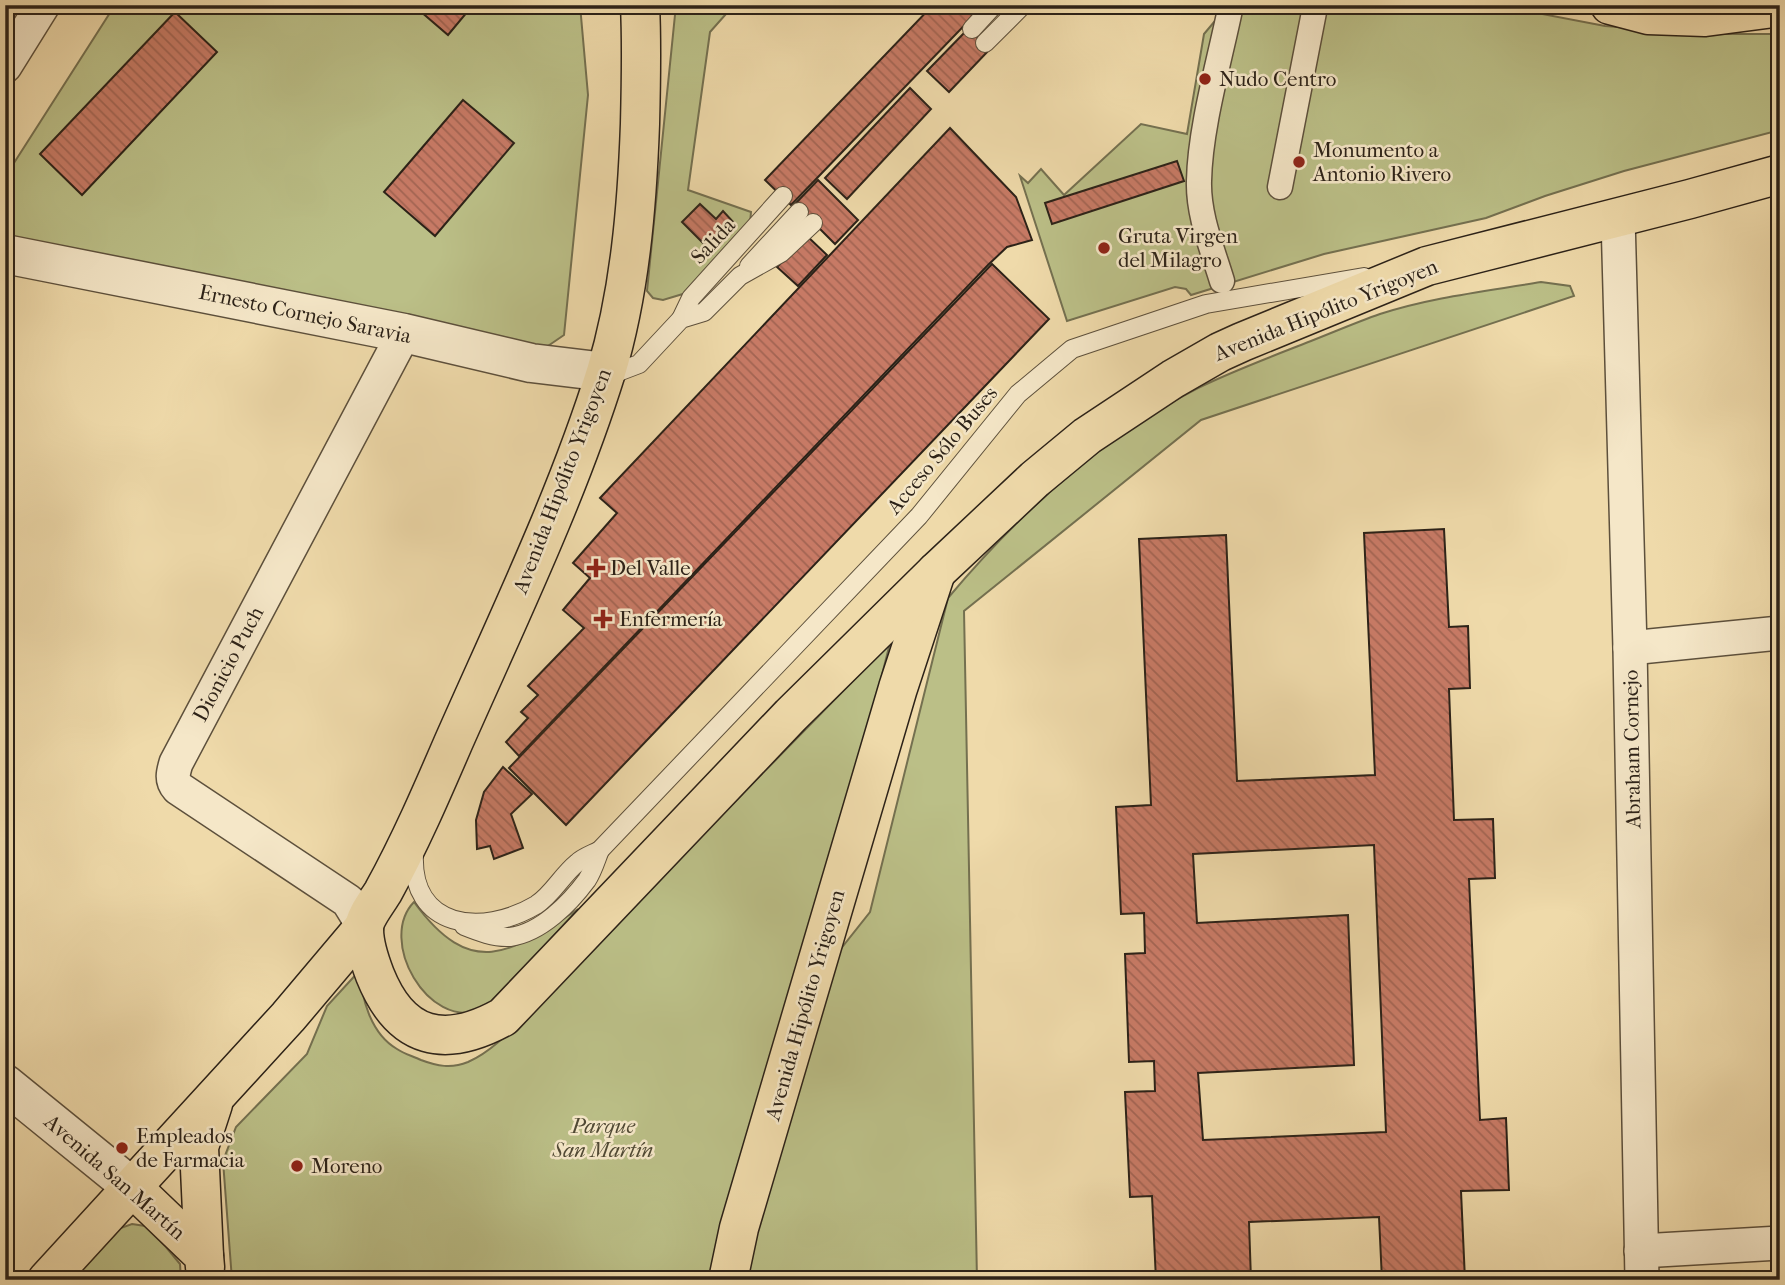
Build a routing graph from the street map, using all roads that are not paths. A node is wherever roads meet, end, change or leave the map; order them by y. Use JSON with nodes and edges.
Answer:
{"nodes":[{"id":1,"x":43,"y":5,"type":"edge"},
{"id":2,"x":640,"y":5,"type":"edge"},
{"id":3,"x":994,"y":5,"type":"edge"},
{"id":4,"x":1023,"y":5,"type":"edge"},
{"id":5,"x":1231,"y":5,"type":"edge"},
{"id":6,"x":1610,"y":5,"type":"edge"},
{"id":7,"x":1315,"y":6,"type":"edge"},
{"id":8,"x":1780,"y":7,"type":"edge"},
{"id":9,"x":972,"y":29,"type":"dead end"},
{"id":10,"x":985,"y":43,"type":"dead end"},
{"id":11,"x":5,"y":66,"type":"edge"},
{"id":12,"x":1780,"y":174,"type":"edge"},
{"id":13,"x":1280,"y":187,"type":"dead end"},
{"id":14,"x":783,"y":196,"type":"dead end"},
{"id":15,"x":799,"y":212,"type":"dead end"},
{"id":16,"x":1618,"y":218,"type":"junction"},
{"id":17,"x":813,"y":223,"type":"dead end"},
{"id":18,"x":5,"y":254,"type":"edge"},
{"id":19,"x":1427,"y":266,"type":"junction"},
{"id":20,"x":740,"y":276,"type":"junction"},
{"id":21,"x":1222,"y":281,"type":"dead end"},
{"id":22,"x":681,"y":319,"type":"junction"},
{"id":23,"x":404,"y":334,"type":"junction"},
{"id":24,"x":606,"y":372,"type":"junction"},
{"id":25,"x":936,"y":572,"type":"junction"},
{"id":26,"x":1780,"y":633,"type":"edge"},
{"id":27,"x":1630,"y":648,"type":"junction"},
{"id":28,"x":421,"y":818,"type":"junction"},
{"id":29,"x":364,"y":927,"type":"junction"},
{"id":30,"x":5,"y":1084,"type":"edge"},
{"id":31,"x":217,"y":1095,"type":"junction"},
{"id":32,"x":133,"y":1188,"type":"junction"},
{"id":33,"x":1780,"y":1243,"type":"edge"},
{"id":34,"x":1642,"y":1265,"type":"edge"},
{"id":35,"x":205,"y":1268,"type":"edge"},
{"id":36,"x":47,"y":1280,"type":"edge"},
{"id":37,"x":728,"y":1280,"type":"edge"}],
"edges":[{"from":1,"to":11,"type":"street"},
{"from":2,"to":24,"type":"main road","name":"Avenida Hipólito Yrigoyen"},
{"from":3,"to":9,"type":"lane"},
{"from":4,"to":10,"type":"lane"},
{"from":5,"to":21,"type":"street"},
{"from":6,"to":8,"type":"main road"},
{"from":7,"to":13,"type":"street"},
{"from":12,"to":16,"type":"main road","name":"Avenida Hipólito Yrigoyen"},
{"from":14,"to":22,"type":"lane","name":"Salida"},
{"from":15,"to":20,"type":"lane","name":"Salida"},
{"from":16,"to":19,"type":"main road","name":"Avenida Hipólito Yrigoyen"},
{"from":16,"to":27,"type":"street","name":"Abraham Cornejo"},
{"from":17,"to":20,"type":"lane","name":"Salida"},
{"from":18,"to":23,"type":"street","name":"Ernesto Cornejo Saravia"},
{"from":19,"to":25,"type":"main road","name":"Avenida Hipólito Yrigoyen"},
{"from":19,"to":28,"type":"lane","name":"Acceso Sólo Buses"},
{"from":20,"to":22,"type":"lane","name":"Salida"},
{"from":22,"to":24,"type":"lane","name":"Salida"},
{"from":23,"to":24,"type":"street","name":"Ernesto Cornejo Saravia"},
{"from":23,"to":29,"type":"street","name":"Dionicio Puch"},
{"from":24,"to":28,"type":"main road","name":"Avenida Hipólito Yrigoyen"},
{"from":25,"to":29,"type":"main road","name":"Avenida Hipólito Yrigoyen"},
{"from":25,"to":37,"type":"main road","name":"Avenida Hipólito Yrigoyen"},
{"from":26,"to":27,"type":"street"},
{"from":27,"to":34,"type":"street","name":"Abraham Cornejo"},
{"from":28,"to":29,"type":"main road","name":"Avenida Hipólito Yrigoyen"},
{"from":29,"to":31,"type":"main road","name":"Avenida Hipólito Yrigoyen"},
{"from":30,"to":32,"type":"street","name":"Avenida San Martín"},
{"from":31,"to":32,"type":"main road","name":"Avenida Hipólito Yrigoyen"},
{"from":31,"to":35,"type":"main road"},
{"from":32,"to":35,"type":"main road","name":"Avenida San Martín"},
{"from":32,"to":36,"type":"main road","name":"Avenida Hipólito Yrigoyen"},
{"from":33,"to":34,"type":"street"}]}
